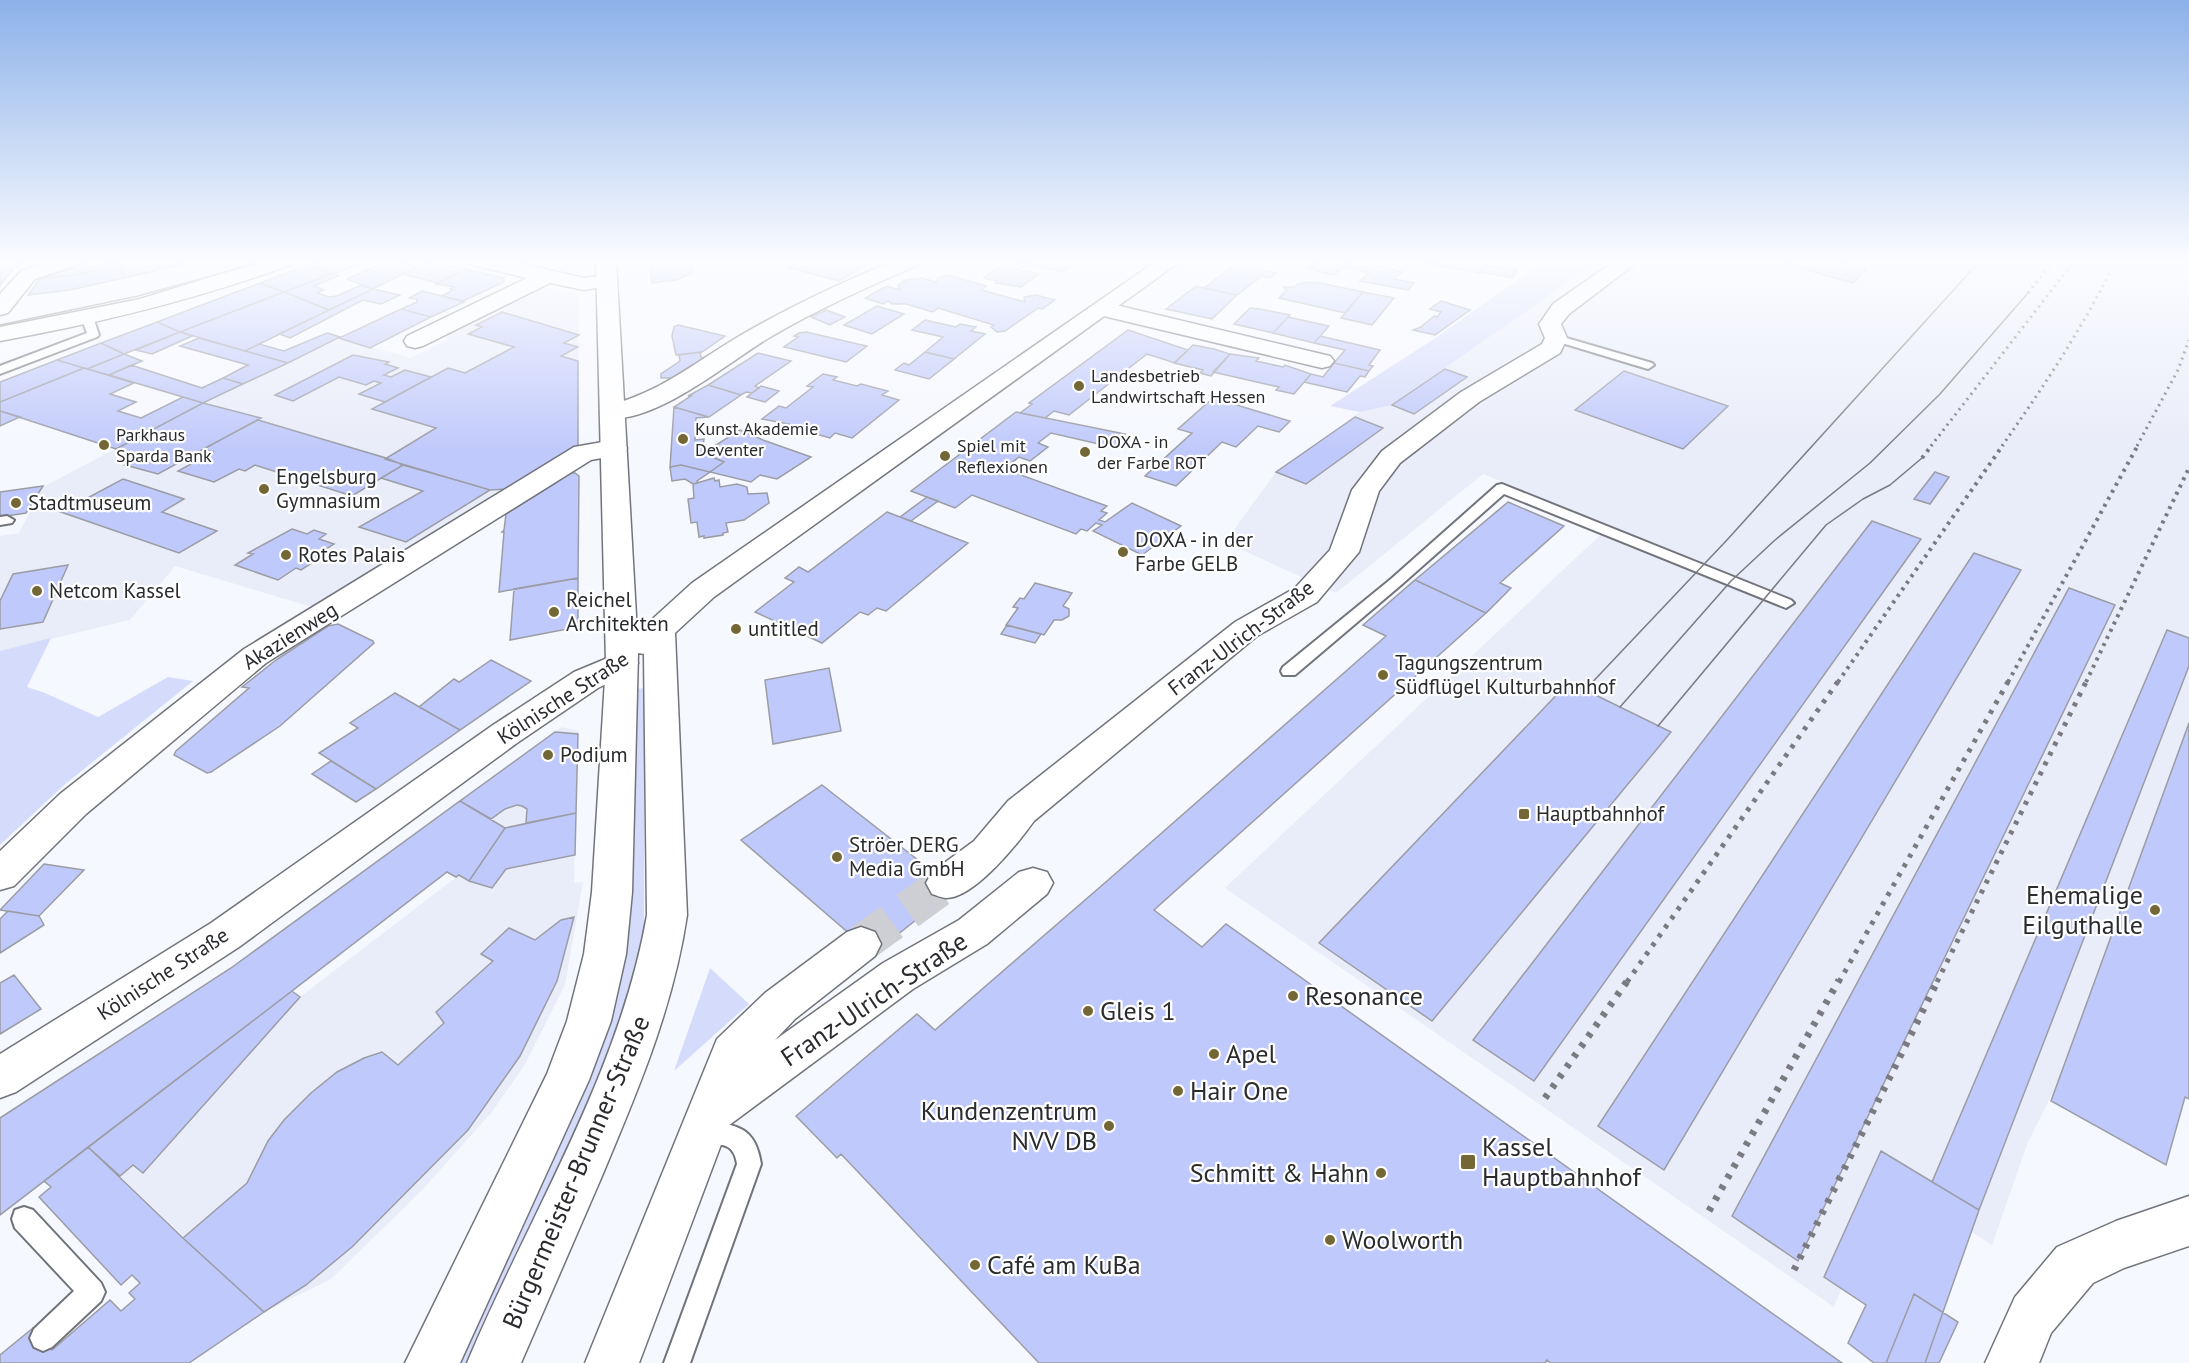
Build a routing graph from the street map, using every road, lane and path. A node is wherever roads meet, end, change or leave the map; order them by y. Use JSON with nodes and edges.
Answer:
{"nodes":[{"id":1,"x":53,"y":324,"type":"edge"},
{"id":2,"x":89,"y":324,"type":"edge"},
{"id":3,"x":450,"y":324,"type":"edge"},
{"id":4,"x":608,"y":324,"type":"edge"},
{"id":5,"x":781,"y":324,"type":"edge"},
{"id":6,"x":1082,"y":324,"type":"edge"},
{"id":7,"x":1166,"y":324,"type":"edge"},
{"id":8,"x":1550,"y":324,"type":"edge"},
{"id":9,"x":0,"y":334,"type":"edge"},
{"id":10,"x":1556,"y":338,"type":"junction"},
{"id":11,"x":415,"y":341,"type":"dead end"},
{"id":12,"x":1322,"y":360,"type":"dead end"},
{"id":13,"x":1648,"y":365,"type":"dead end"},
{"id":14,"x":0,"y":370,"type":"edge"},
{"id":15,"x":612,"y":412,"type":"junction"},
{"id":16,"x":614,"y":448,"type":"junction"},
{"id":17,"x":1786,"y":603,"type":"dead end"},
{"id":18,"x":619,"y":608,"type":"junction"},
{"id":19,"x":641,"y":646,"type":"junction"},
{"id":20,"x":1289,"y":671,"type":"dead end"},
{"id":21,"x":0,"y":875,"type":"edge"},
{"id":22,"x":946,"y":883,"type":"tunnel mouth"},
{"id":23,"x":1033,"y":883,"type":"dead end"},
{"id":24,"x":861,"y":944,"type":"tunnel mouth"},
{"id":25,"x":0,"y":1078,"type":"edge"},
{"id":26,"x":707,"y":1121,"type":"junction"},
{"id":27,"x":24,"y":1219,"type":"dead end"},
{"id":28,"x":2189,"y":1221,"type":"edge"},
{"id":29,"x":43,"y":1338,"type":"dead end"},
{"id":30,"x":432,"y":1363,"type":"edge"},
{"id":31,"x":494,"y":1363,"type":"edge"},
{"id":32,"x":612,"y":1363,"type":"edge"},
{"id":33,"x":677,"y":1363,"type":"edge"},
{"id":34,"x":2012,"y":1363,"type":"edge"}],
"edges":[{"from":1,"to":9,"type":"street"},
{"from":2,"to":14,"type":"lane"},
{"from":3,"to":11,"type":"street"},
{"from":4,"to":15,"type":"street","name":"Bürgermeister-Brunner-Straße"},
{"from":5,"to":15,"type":"street"},
{"from":6,"to":19,"type":"street","name":"Kölnische Straße"},
{"from":7,"to":12,"type":"street"},
{"from":8,"to":10,"type":"street"},
{"from":10,"to":13,"type":"lane"},
{"from":10,"to":22,"type":"street","name":"Franz-Ulrich-Straße"},
{"from":15,"to":16,"type":"street","name":"Bürgermeister-Brunner-Straße"},
{"from":16,"to":18,"type":"street","name":"Bürgermeister-Brunner-Straße"},
{"from":16,"to":21,"type":"street","name":"Akazienweg"},
{"from":17,"to":20,"type":"lane"},
{"from":18,"to":19,"type":"street","name":"Bürgermeister-Brunner-Straße"},
{"from":18,"to":19,"type":"street"},
{"from":19,"to":25,"type":"street","name":"Kölnische Straße"},
{"from":19,"to":30,"type":"street","name":"Bürgermeister-Brunner-Straße"},
{"from":19,"to":31,"type":"street","name":"Bürgermeister-Brunner-Straße"},
{"from":23,"to":26,"type":"street","name":"Franz-Ulrich-Straße"},
{"from":24,"to":26,"type":"street","name":"Franz-Ulrich-Straße"},
{"from":26,"to":32,"type":"street","name":"Franz-Ulrich-Straße"},
{"from":26,"to":33,"type":"lane"},
{"from":27,"to":29,"type":"lane"},
{"from":28,"to":34,"type":"street"}]}
